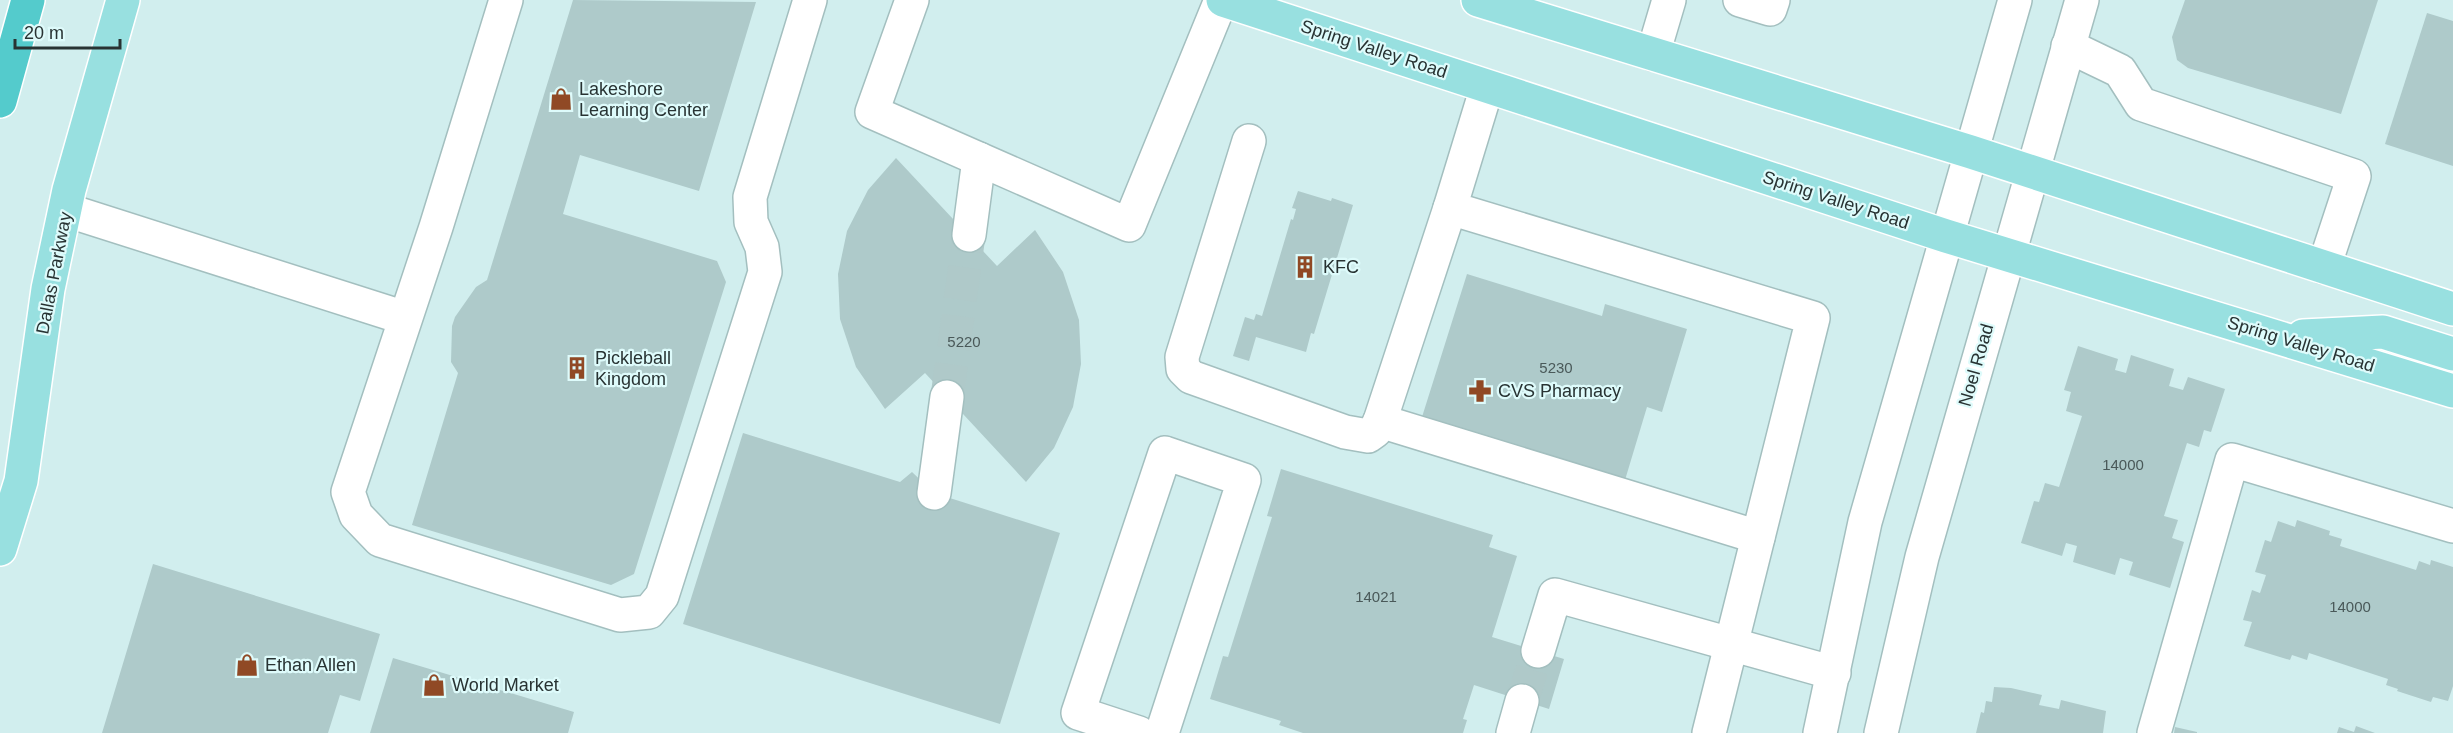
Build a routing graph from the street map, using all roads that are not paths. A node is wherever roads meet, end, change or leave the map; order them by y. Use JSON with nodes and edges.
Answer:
{"nodes":[{"id":1,"x":28,"y":0,"type":"edge"},
{"id":2,"x":123,"y":0,"type":"edge"},
{"id":3,"x":506,"y":0,"type":"edge"},
{"id":4,"x":810,"y":0,"type":"edge"},
{"id":5,"x":912,"y":0,"type":"edge"},
{"id":6,"x":1222,"y":0,"type":"edge"},
{"id":7,"x":1478,"y":0,"type":"edge"},
{"id":8,"x":1669,"y":0,"type":"edge"},
{"id":9,"x":1740,"y":0,"type":"edge"},
{"id":10,"x":1773,"y":0,"type":"edge"},
{"id":11,"x":2015,"y":0,"type":"edge"},
{"id":12,"x":2082,"y":0,"type":"edge"},
{"id":13,"x":2068,"y":46,"type":"junction"},
{"id":14,"x":1653,"y":54,"type":"junction"},
{"id":15,"x":1487,"y":87,"type":"junction"},
{"id":16,"x":0,"y":101,"type":"edge"},
{"id":17,"x":1249,"y":141,"type":"dead end"},
{"id":18,"x":1971,"y":152,"type":"junction"},
{"id":19,"x":979,"y":159,"type":"junction"},
{"id":20,"x":2032,"y":173,"type":"junction"},
{"id":21,"x":1450,"y":208,"type":"junction"},
{"id":22,"x":66,"y":210,"type":"junction"},
{"id":23,"x":969,"y":235,"type":"tunnel mouth"},
{"id":24,"x":1947,"y":236,"type":"junction"},
{"id":25,"x":2008,"y":253,"type":"junction"},
{"id":26,"x":2324,"y":267,"type":"junction"},
{"id":27,"x":2453,"y":309,"type":"edge"},
{"id":28,"x":405,"y":318,"type":"junction"},
{"id":29,"x":2280,"y":337,"type":"junction"},
{"id":30,"x":2453,"y":354,"type":"edge"},
{"id":31,"x":2453,"y":391,"type":"edge"},
{"id":32,"x":947,"y":397,"type":"tunnel mouth"},
{"id":33,"x":1380,"y":421,"type":"junction"},
{"id":34,"x":934,"y":493,"type":"dead end"},
{"id":35,"x":2453,"y":526,"type":"edge"},
{"id":36,"x":1758,"y":537,"type":"junction"},
{"id":37,"x":0,"y":549,"type":"edge"},
{"id":38,"x":1731,"y":645,"type":"junction"},
{"id":39,"x":1538,"y":651,"type":"tunnel mouth"},
{"id":40,"x":1834,"y":673,"type":"junction"},
{"id":41,"x":1522,"y":701,"type":"tunnel mouth"},
{"id":42,"x":1139,"y":733,"type":"edge"},
{"id":43,"x":1162,"y":733,"type":"edge"},
{"id":44,"x":1513,"y":733,"type":"edge"},
{"id":45,"x":1709,"y":733,"type":"edge"},
{"id":46,"x":1820,"y":733,"type":"edge"},
{"id":47,"x":1881,"y":733,"type":"edge"},
{"id":48,"x":2154,"y":733,"type":"edge"}],
"edges":[{"from":1,"to":16,"type":"highway"},
{"from":2,"to":22,"type":"main road","name":"Dallas Parkway"},
{"from":3,"to":28,"type":"street"},
{"from":4,"to":28,"type":"street"},
{"from":5,"to":19,"type":"street"},
{"from":6,"to":15,"type":"main road","name":"Spring Valley Road"},
{"from":6,"to":19,"type":"street"},
{"from":7,"to":14,"type":"main road"},
{"from":8,"to":14,"type":"street"},
{"from":9,"to":10,"type":"street"},
{"from":11,"to":18,"type":"street"},
{"from":12,"to":13,"type":"street","name":"Noel Road"},
{"from":13,"to":20,"type":"street","name":"Noel Road"},
{"from":13,"to":26,"type":"street"},
{"from":14,"to":18,"type":"main road"},
{"from":15,"to":21,"type":"street"},
{"from":15,"to":24,"type":"main road","name":"Spring Valley Road"},
{"from":17,"to":33,"type":"street"},
{"from":18,"to":20,"type":"main road"},
{"from":18,"to":24,"type":"street"},
{"from":19,"to":23,"type":"street"},
{"from":20,"to":25,"type":"street","name":"Noel Road"},
{"from":20,"to":26,"type":"main road"},
{"from":21,"to":33,"type":"street"},
{"from":21,"to":36,"type":"street"},
{"from":22,"to":28,"type":"street"},
{"from":22,"to":37,"type":"main road","name":"Dallas Parkway"},
{"from":24,"to":25,"type":"main road","name":"Spring Valley Road"},
{"from":24,"to":40,"type":"street"},
{"from":25,"to":29,"type":"main road","name":"Spring Valley Road"},
{"from":25,"to":47,"type":"street","name":"Noel Road"},
{"from":26,"to":27,"type":"main road"},
{"from":29,"to":30,"type":"main road"},
{"from":29,"to":31,"type":"main road","name":"Spring Valley Road"},
{"from":32,"to":34,"type":"street"},
{"from":33,"to":36,"type":"street"},
{"from":35,"to":48,"type":"street"},
{"from":36,"to":38,"type":"street"},
{"from":38,"to":39,"type":"street"},
{"from":38,"to":40,"type":"street"},
{"from":38,"to":45,"type":"street"},
{"from":40,"to":46,"type":"street"},
{"from":41,"to":44,"type":"street"},
{"from":42,"to":43,"type":"street"}]}
